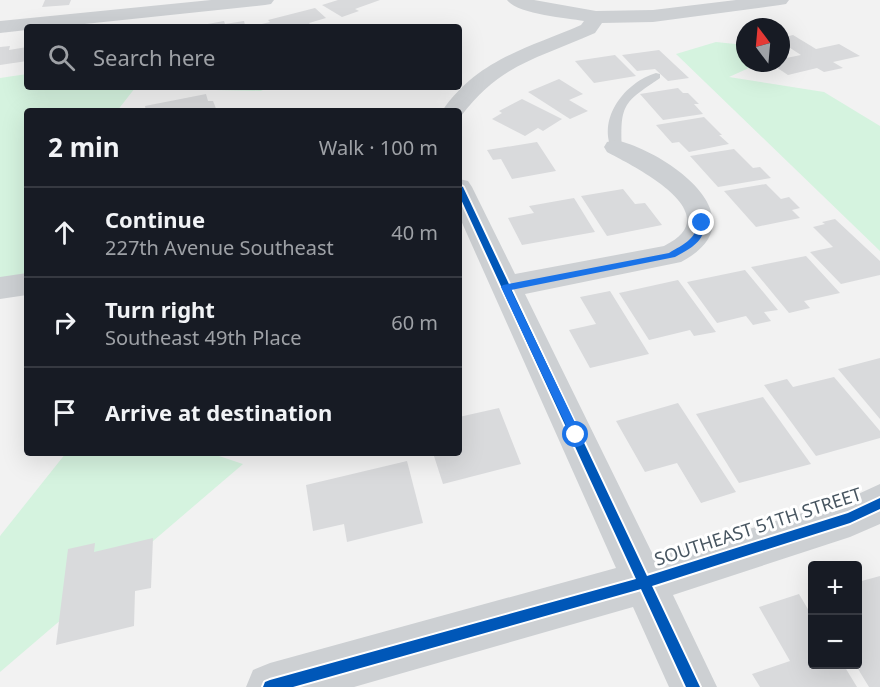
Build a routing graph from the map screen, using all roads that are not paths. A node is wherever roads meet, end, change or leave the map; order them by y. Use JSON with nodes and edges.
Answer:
{"nodes":[{"id":1,"x":265,"y":0,"type":"edge"},
{"id":2,"x":516,"y":0,"type":"edge"},
{"id":3,"x":780,"y":0,"type":"edge"},
{"id":4,"x":137,"y":7,"type":"edge"},
{"id":5,"x":596,"y":17,"type":"junction"},
{"id":6,"x":0,"y":27,"type":"edge"},
{"id":7,"x":656,"y":76,"type":"dead end"},
{"id":8,"x":455,"y":108,"type":"edge"},
{"id":9,"x":616,"y":147,"type":"joint"},
{"id":10,"x":462,"y":198,"type":"edge"},
{"id":11,"x":24,"y":284,"type":"edge"},
{"id":12,"x":506,"y":287,"type":"junction"},
{"id":13,"x":0,"y":288,"type":"edge"},
{"id":14,"x":880,"y":503,"type":"edge"},
{"id":15,"x":645,"y":582,"type":"junction"},
{"id":16,"x":270,"y":687,"type":"edge"},
{"id":17,"x":693,"y":687,"type":"edge"}],
"edges":[{"from":1,"to":4,"type":"street"},
{"from":2,"to":5,"type":"street"},
{"from":3,"to":5,"type":"street"},
{"from":4,"to":6,"type":"street"},
{"from":5,"to":8,"type":"street"},
{"from":7,"to":9,"type":"lane"},
{"from":9,"to":12,"type":"street"},
{"from":10,"to":12,"type":"street"},
{"from":11,"to":13,"type":"street"},
{"from":12,"to":15,"type":"street"},
{"from":14,"to":15,"type":"street","name":"SOUTHEAST 51TH STREET"},
{"from":15,"to":16,"type":"street","name":"SOUTHEAST 51TH STREET"},
{"from":15,"to":17,"type":"street"}]}
